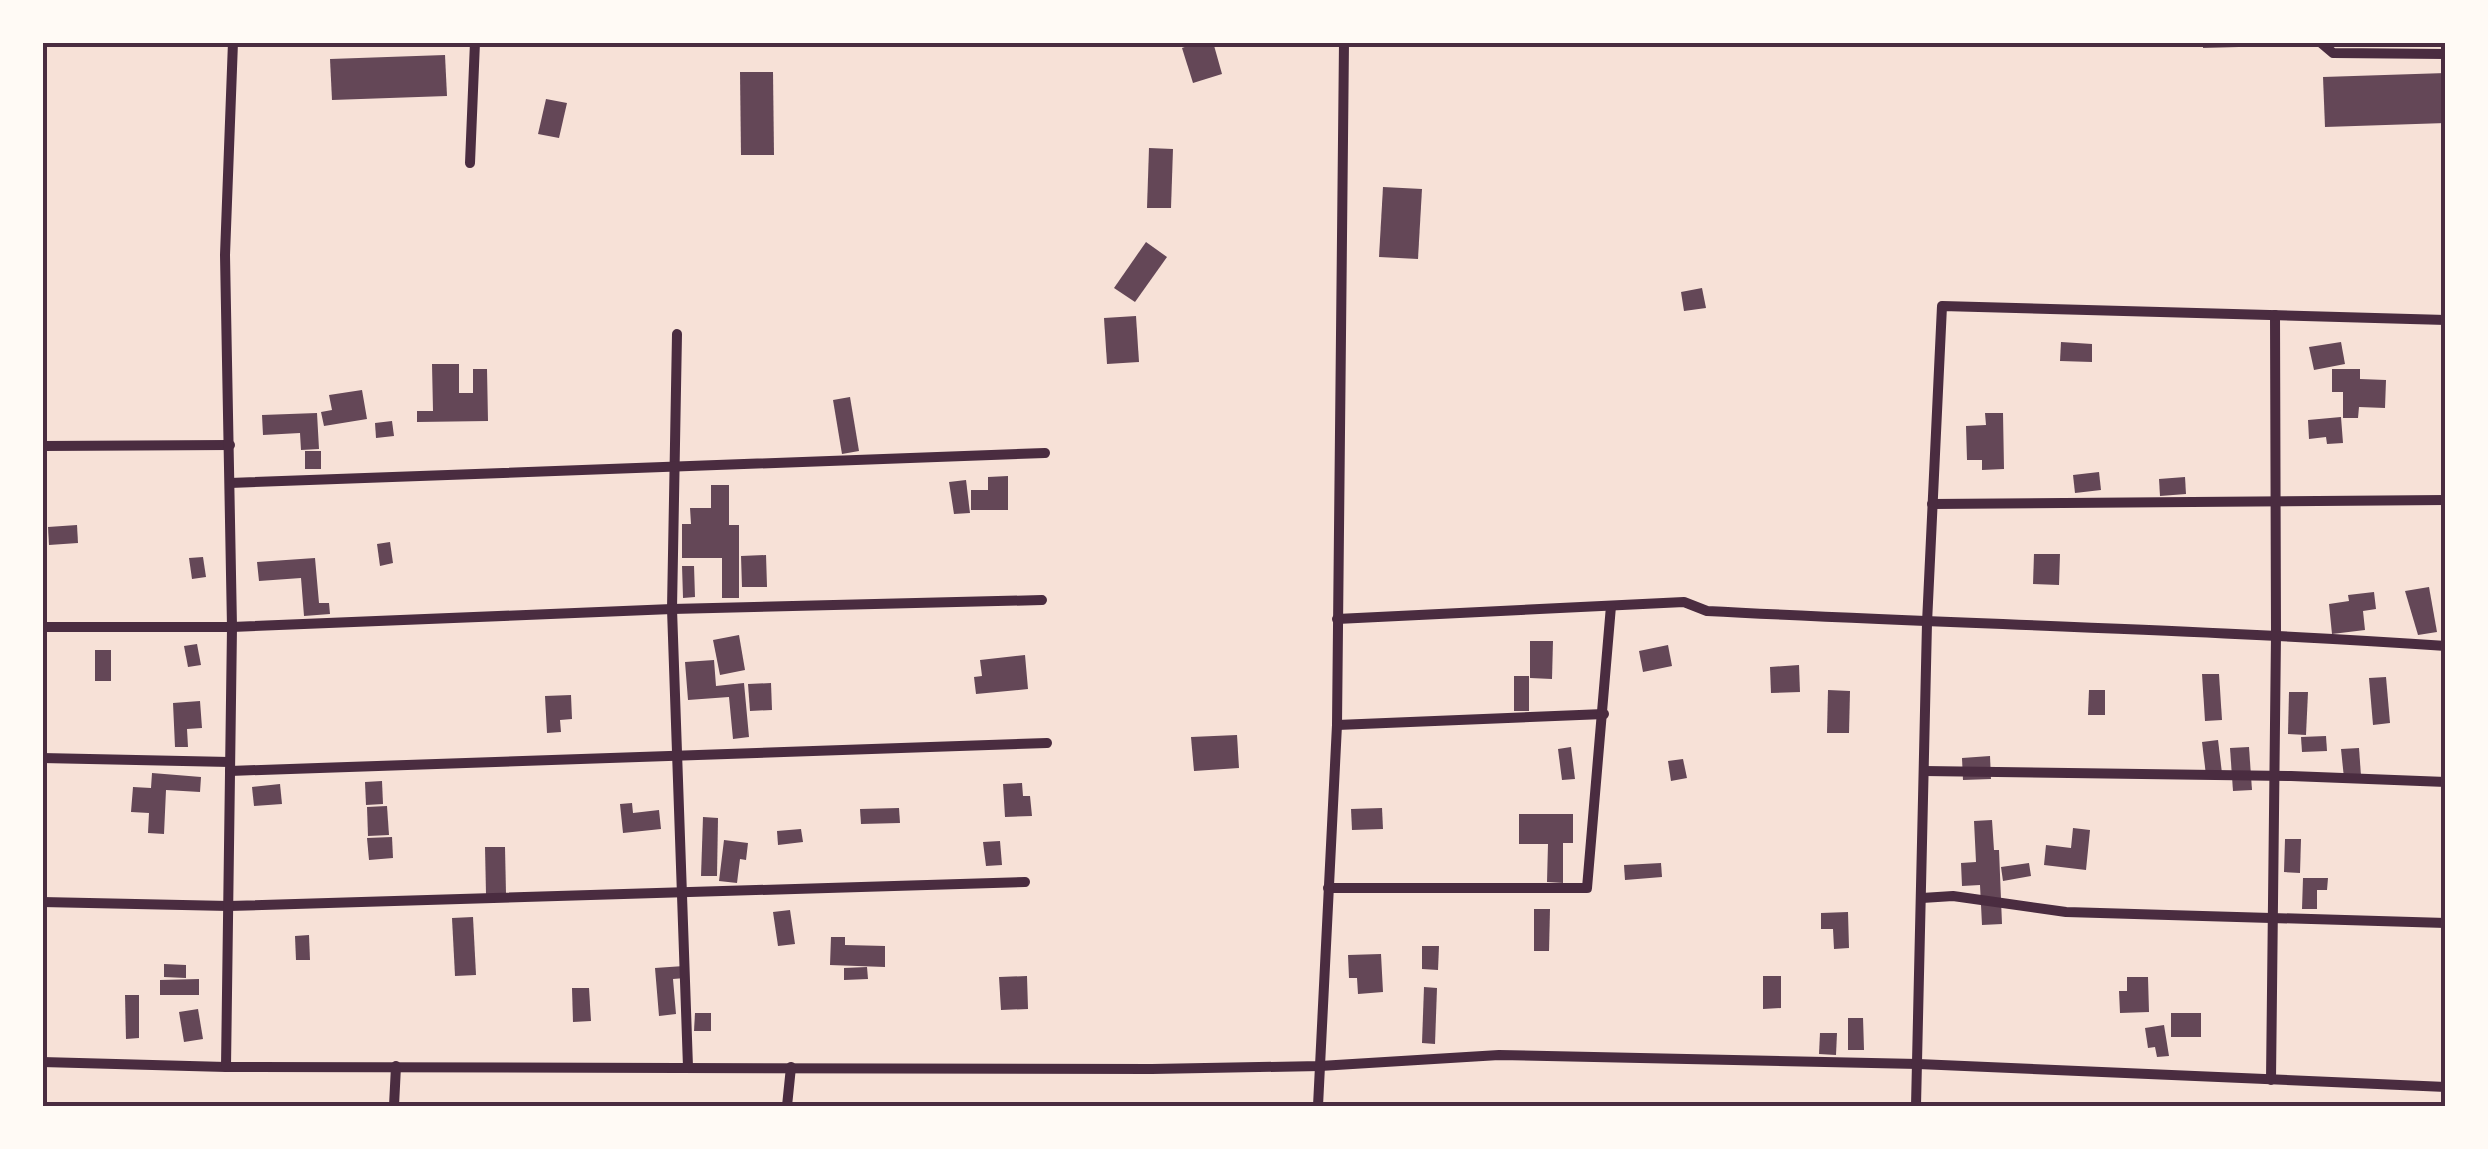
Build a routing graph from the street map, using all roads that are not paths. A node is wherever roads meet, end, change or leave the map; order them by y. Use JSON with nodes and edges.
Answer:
{"nodes":[{"id":1,"x":233,"y":42,"type":"edge"},
{"id":2,"x":475,"y":42,"type":"edge"},
{"id":3,"x":1344,"y":42,"type":"edge"},
{"id":4,"x":2320,"y":42,"type":"edge"},
{"id":5,"x":2446,"y":54,"type":"edge"},
{"id":6,"x":470,"y":162,"type":"dead end"},
{"id":7,"x":2274,"y":315,"type":"junction"},
{"id":8,"x":2446,"y":320,"type":"edge"},
{"id":9,"x":678,"y":334,"type":"dead end"},
{"id":10,"x":42,"y":446,"type":"edge"},
{"id":11,"x":230,"y":446,"type":"junction"},
{"id":12,"x":1044,"y":453,"type":"dead end"},
{"id":13,"x":676,"y":468,"type":"junction"},
{"id":14,"x":230,"y":483,"type":"junction"},
{"id":15,"x":2446,"y":500,"type":"edge"},
{"id":16,"x":2274,"y":502,"type":"junction"},
{"id":17,"x":1932,"y":504,"type":"junction"},
{"id":18,"x":1042,"y":600,"type":"dead end"},
{"id":19,"x":1611,"y":606,"type":"junction"},
{"id":20,"x":672,"y":609,"type":"junction"},
{"id":21,"x":1338,"y":619,"type":"junction"},
{"id":22,"x":1927,"y":622,"type":"junction"},
{"id":23,"x":42,"y":627,"type":"edge"},
{"id":24,"x":232,"y":628,"type":"junction"},
{"id":25,"x":2276,"y":635,"type":"junction"},
{"id":26,"x":2446,"y":646,"type":"edge"},
{"id":27,"x":1604,"y":714,"type":"junction"},
{"id":28,"x":1336,"y":725,"type":"junction"},
{"id":29,"x":1047,"y":743,"type":"dead end"},
{"id":30,"x":676,"y":754,"type":"junction"},
{"id":31,"x":42,"y":758,"type":"edge"},
{"id":32,"x":230,"y":766,"type":"junction"},
{"id":33,"x":1924,"y":771,"type":"junction"},
{"id":34,"x":2275,"y":776,"type":"junction"},
{"id":35,"x":2446,"y":782,"type":"edge"},
{"id":36,"x":1026,"y":882,"type":"dead end"},
{"id":37,"x":1328,"y":888,"type":"junction"},
{"id":38,"x":682,"y":894,"type":"junction"},
{"id":39,"x":1922,"y":898,"type":"junction"},
{"id":40,"x":42,"y":902,"type":"edge"},
{"id":41,"x":228,"y":906,"type":"junction"},
{"id":42,"x":2274,"y":919,"type":"junction"},
{"id":43,"x":2446,"y":923,"type":"edge"},
{"id":44,"x":42,"y":1062,"type":"edge"},
{"id":45,"x":1918,"y":1064,"type":"junction"},
{"id":46,"x":396,"y":1066,"type":"junction"},
{"id":47,"x":1320,"y":1066,"type":"junction"},
{"id":48,"x":226,"y":1067,"type":"junction"},
{"id":49,"x":688,"y":1067,"type":"junction"},
{"id":50,"x":791,"y":1068,"type":"junction"},
{"id":51,"x":2271,"y":1080,"type":"junction"},
{"id":52,"x":2446,"y":1088,"type":"edge"},
{"id":53,"x":394,"y":1106,"type":"edge"},
{"id":54,"x":787,"y":1106,"type":"edge"},
{"id":55,"x":1318,"y":1106,"type":"edge"},
{"id":56,"x":1916,"y":1106,"type":"edge"}],
"edges":[{"from":1,"to":11,"type":"street"},
{"from":2,"to":6,"type":"street"},
{"from":3,"to":21,"type":"street"},
{"from":4,"to":5,"type":"street"},
{"from":7,"to":8,"type":"street"},
{"from":7,"to":16,"type":"street"},
{"from":7,"to":17,"type":"street"},
{"from":9,"to":13,"type":"street"},
{"from":10,"to":11,"type":"street"},
{"from":11,"to":14,"type":"street"},
{"from":12,"to":13,"type":"street"},
{"from":13,"to":14,"type":"street"},
{"from":13,"to":20,"type":"street"},
{"from":14,"to":24,"type":"street"},
{"from":15,"to":16,"type":"street"},
{"from":16,"to":17,"type":"street"},
{"from":16,"to":25,"type":"street"},
{"from":17,"to":22,"type":"street"},
{"from":18,"to":20,"type":"street"},
{"from":19,"to":21,"type":"street"},
{"from":19,"to":22,"type":"street"},
{"from":19,"to":27,"type":"street"},
{"from":20,"to":24,"type":"street"},
{"from":20,"to":30,"type":"street"},
{"from":21,"to":28,"type":"street"},
{"from":22,"to":25,"type":"street"},
{"from":22,"to":33,"type":"street"},
{"from":23,"to":24,"type":"street"},
{"from":24,"to":32,"type":"street"},
{"from":25,"to":26,"type":"street"},
{"from":25,"to":34,"type":"street"},
{"from":27,"to":28,"type":"street"},
{"from":27,"to":37,"type":"street"},
{"from":28,"to":37,"type":"street"},
{"from":29,"to":30,"type":"street"},
{"from":30,"to":32,"type":"street"},
{"from":30,"to":38,"type":"street"},
{"from":31,"to":32,"type":"street"},
{"from":32,"to":41,"type":"street"},
{"from":33,"to":34,"type":"street"},
{"from":33,"to":39,"type":"street"},
{"from":34,"to":35,"type":"street"},
{"from":34,"to":42,"type":"street"},
{"from":36,"to":38,"type":"street"},
{"from":37,"to":47,"type":"street"},
{"from":38,"to":41,"type":"street"},
{"from":38,"to":49,"type":"street"},
{"from":39,"to":42,"type":"street"},
{"from":39,"to":45,"type":"street"},
{"from":40,"to":41,"type":"street"},
{"from":41,"to":48,"type":"street"},
{"from":42,"to":43,"type":"street"},
{"from":42,"to":51,"type":"street"},
{"from":44,"to":48,"type":"street"},
{"from":45,"to":47,"type":"street"},
{"from":45,"to":51,"type":"street"},
{"from":45,"to":56,"type":"street"},
{"from":46,"to":48,"type":"street"},
{"from":46,"to":49,"type":"street"},
{"from":46,"to":53,"type":"street"},
{"from":47,"to":50,"type":"street"},
{"from":47,"to":55,"type":"street"},
{"from":49,"to":50,"type":"street"},
{"from":50,"to":54,"type":"street"},
{"from":51,"to":52,"type":"street"}]}
